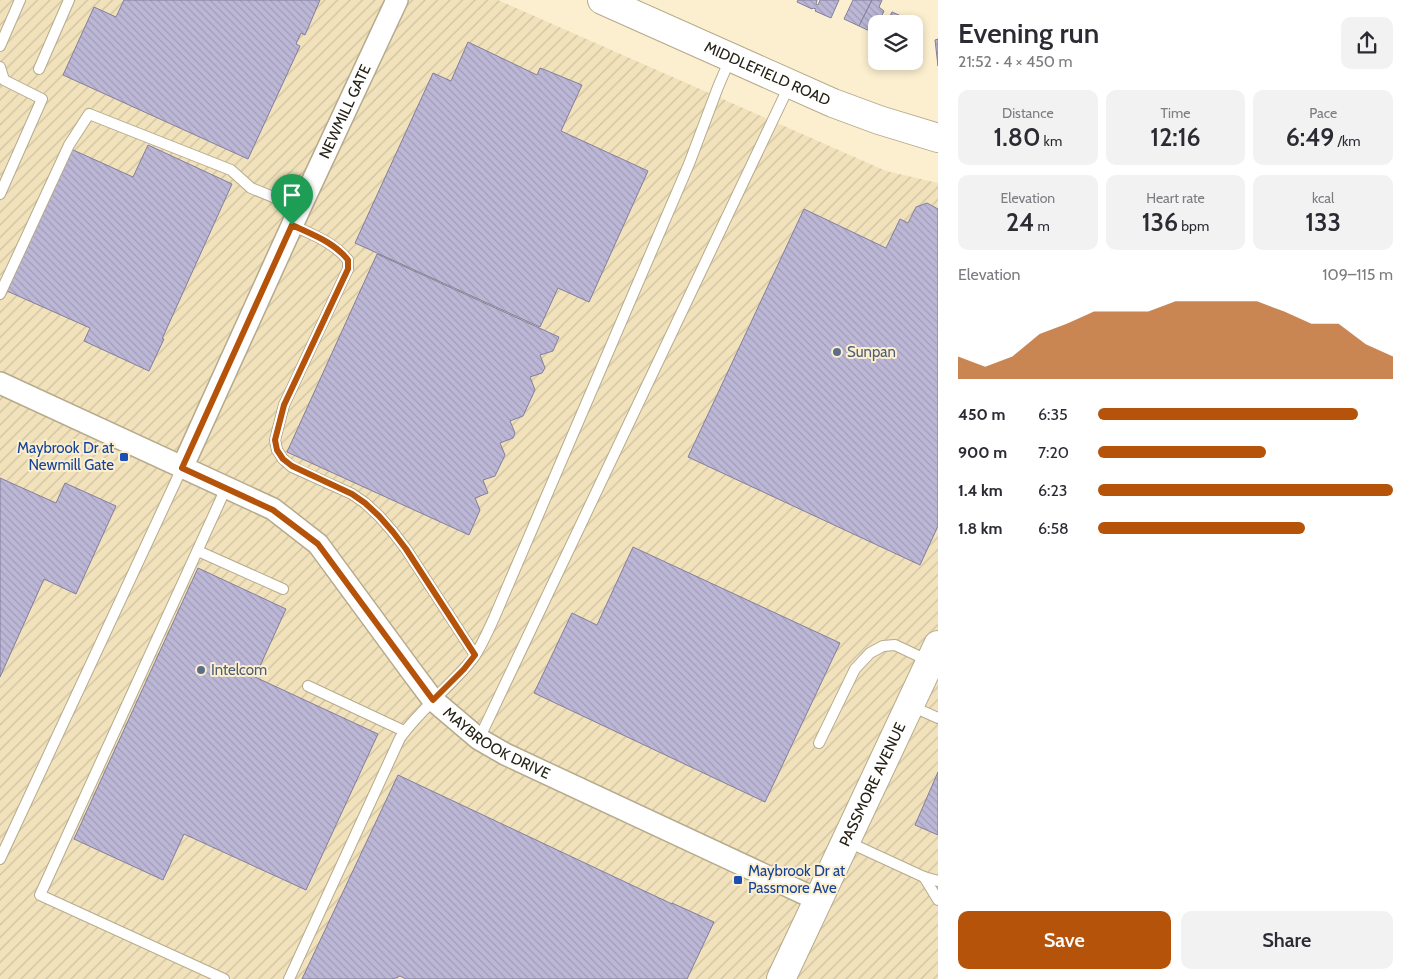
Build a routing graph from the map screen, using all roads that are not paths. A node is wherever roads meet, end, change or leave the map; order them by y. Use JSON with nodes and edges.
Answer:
{"nodes":[{"id":1,"x":20,"y":0,"type":"edge"},
{"id":2,"x":69,"y":0,"type":"edge"},
{"id":3,"x":397,"y":0,"type":"edge"},
{"id":4,"x":602,"y":0,"type":"edge"},
{"id":5,"x":0,"y":46,"type":"edge"},
{"id":6,"x":731,"y":58,"type":"junction"},
{"id":7,"x":0,"y":67,"type":"edge"},
{"id":8,"x":39,"y":69,"type":"dead end"},
{"id":9,"x":789,"y":85,"type":"junction"},
{"id":10,"x":938,"y":138,"type":"edge"},
{"id":11,"x":0,"y":194,"type":"edge"},
{"id":12,"x":296,"y":217,"type":"junction"},
{"id":13,"x":0,"y":294,"type":"edge"},
{"id":14,"x":0,"y":383,"type":"edge"},
{"id":15,"x":182,"y":468,"type":"junction"},
{"id":16,"x":226,"y":488,"type":"junction"},
{"id":17,"x":198,"y":551,"type":"junction"},
{"id":18,"x":283,"y":589,"type":"dead end"},
{"id":19,"x":934,"y":653,"type":"edge"},
{"id":20,"x":475,"y":655,"type":"junction"},
{"id":21,"x":308,"y":686,"type":"dead end"},
{"id":22,"x":433,"y":700,"type":"junction"},
{"id":23,"x":910,"y":705,"type":"junction"},
{"id":24,"x":938,"y":718,"type":"edge"},
{"id":25,"x":404,"y":730,"type":"junction"},
{"id":26,"x":479,"y":739,"type":"junction"},
{"id":27,"x":819,"y":743,"type":"dead end"},
{"id":28,"x":846,"y":841,"type":"junction"},
{"id":29,"x":0,"y":859,"type":"edge"},
{"id":30,"x":924,"y":876,"type":"junction"},
{"id":31,"x":938,"y":880,"type":"edge"},
{"id":32,"x":818,"y":900,"type":"junction"},
{"id":33,"x":938,"y":900,"type":"edge"},
{"id":34,"x":224,"y":979,"type":"edge"},
{"id":35,"x":289,"y":979,"type":"edge"},
{"id":36,"x":781,"y":979,"type":"edge"}],
"edges":[{"from":1,"to":5,"type":"lane"},
{"from":2,"to":8,"type":"lane"},
{"from":3,"to":12,"type":"street","name":"NEWMILL GATE"},
{"from":4,"to":6,"type":"main road","name":"MIDDLEFIELD ROAD"},
{"from":6,"to":9,"type":"main road","name":"MIDDLEFIELD ROAD"},
{"from":6,"to":20,"type":"lane"},
{"from":7,"to":11,"type":"lane"},
{"from":9,"to":10,"type":"main road","name":"MIDDLEFIELD ROAD"},
{"from":9,"to":26,"type":"lane"},
{"from":12,"to":13,"type":"lane"},
{"from":12,"to":15,"type":"street","name":"NEWMILL GATE"},
{"from":12,"to":20,"type":"lane"},
{"from":14,"to":15,"type":"street","name":"MAYBROOK DRIVE"},
{"from":15,"to":16,"type":"street","name":"MAYBROOK DRIVE"},
{"from":15,"to":29,"type":"lane"},
{"from":16,"to":17,"type":"lane"},
{"from":16,"to":22,"type":"street","name":"MAYBROOK DRIVE"},
{"from":17,"to":18,"type":"lane"},
{"from":17,"to":34,"type":"lane"},
{"from":19,"to":23,"type":"main road","name":"PASSMORE AVENUE"},
{"from":19,"to":27,"type":"lane"},
{"from":20,"to":22,"type":"lane"},
{"from":21,"to":25,"type":"lane"},
{"from":22,"to":25,"type":"lane"},
{"from":22,"to":26,"type":"street","name":"MAYBROOK DRIVE"},
{"from":23,"to":24,"type":"lane"},
{"from":23,"to":28,"type":"main road","name":"PASSMORE AVENUE"},
{"from":25,"to":35,"type":"lane"},
{"from":26,"to":32,"type":"street","name":"MAYBROOK DRIVE"},
{"from":28,"to":30,"type":"lane"},
{"from":28,"to":32,"type":"main road","name":"PASSMORE AVENUE"},
{"from":30,"to":31,"type":"lane"},
{"from":30,"to":33,"type":"lane"},
{"from":32,"to":36,"type":"main road","name":"PASSMORE AVENUE"}]}
